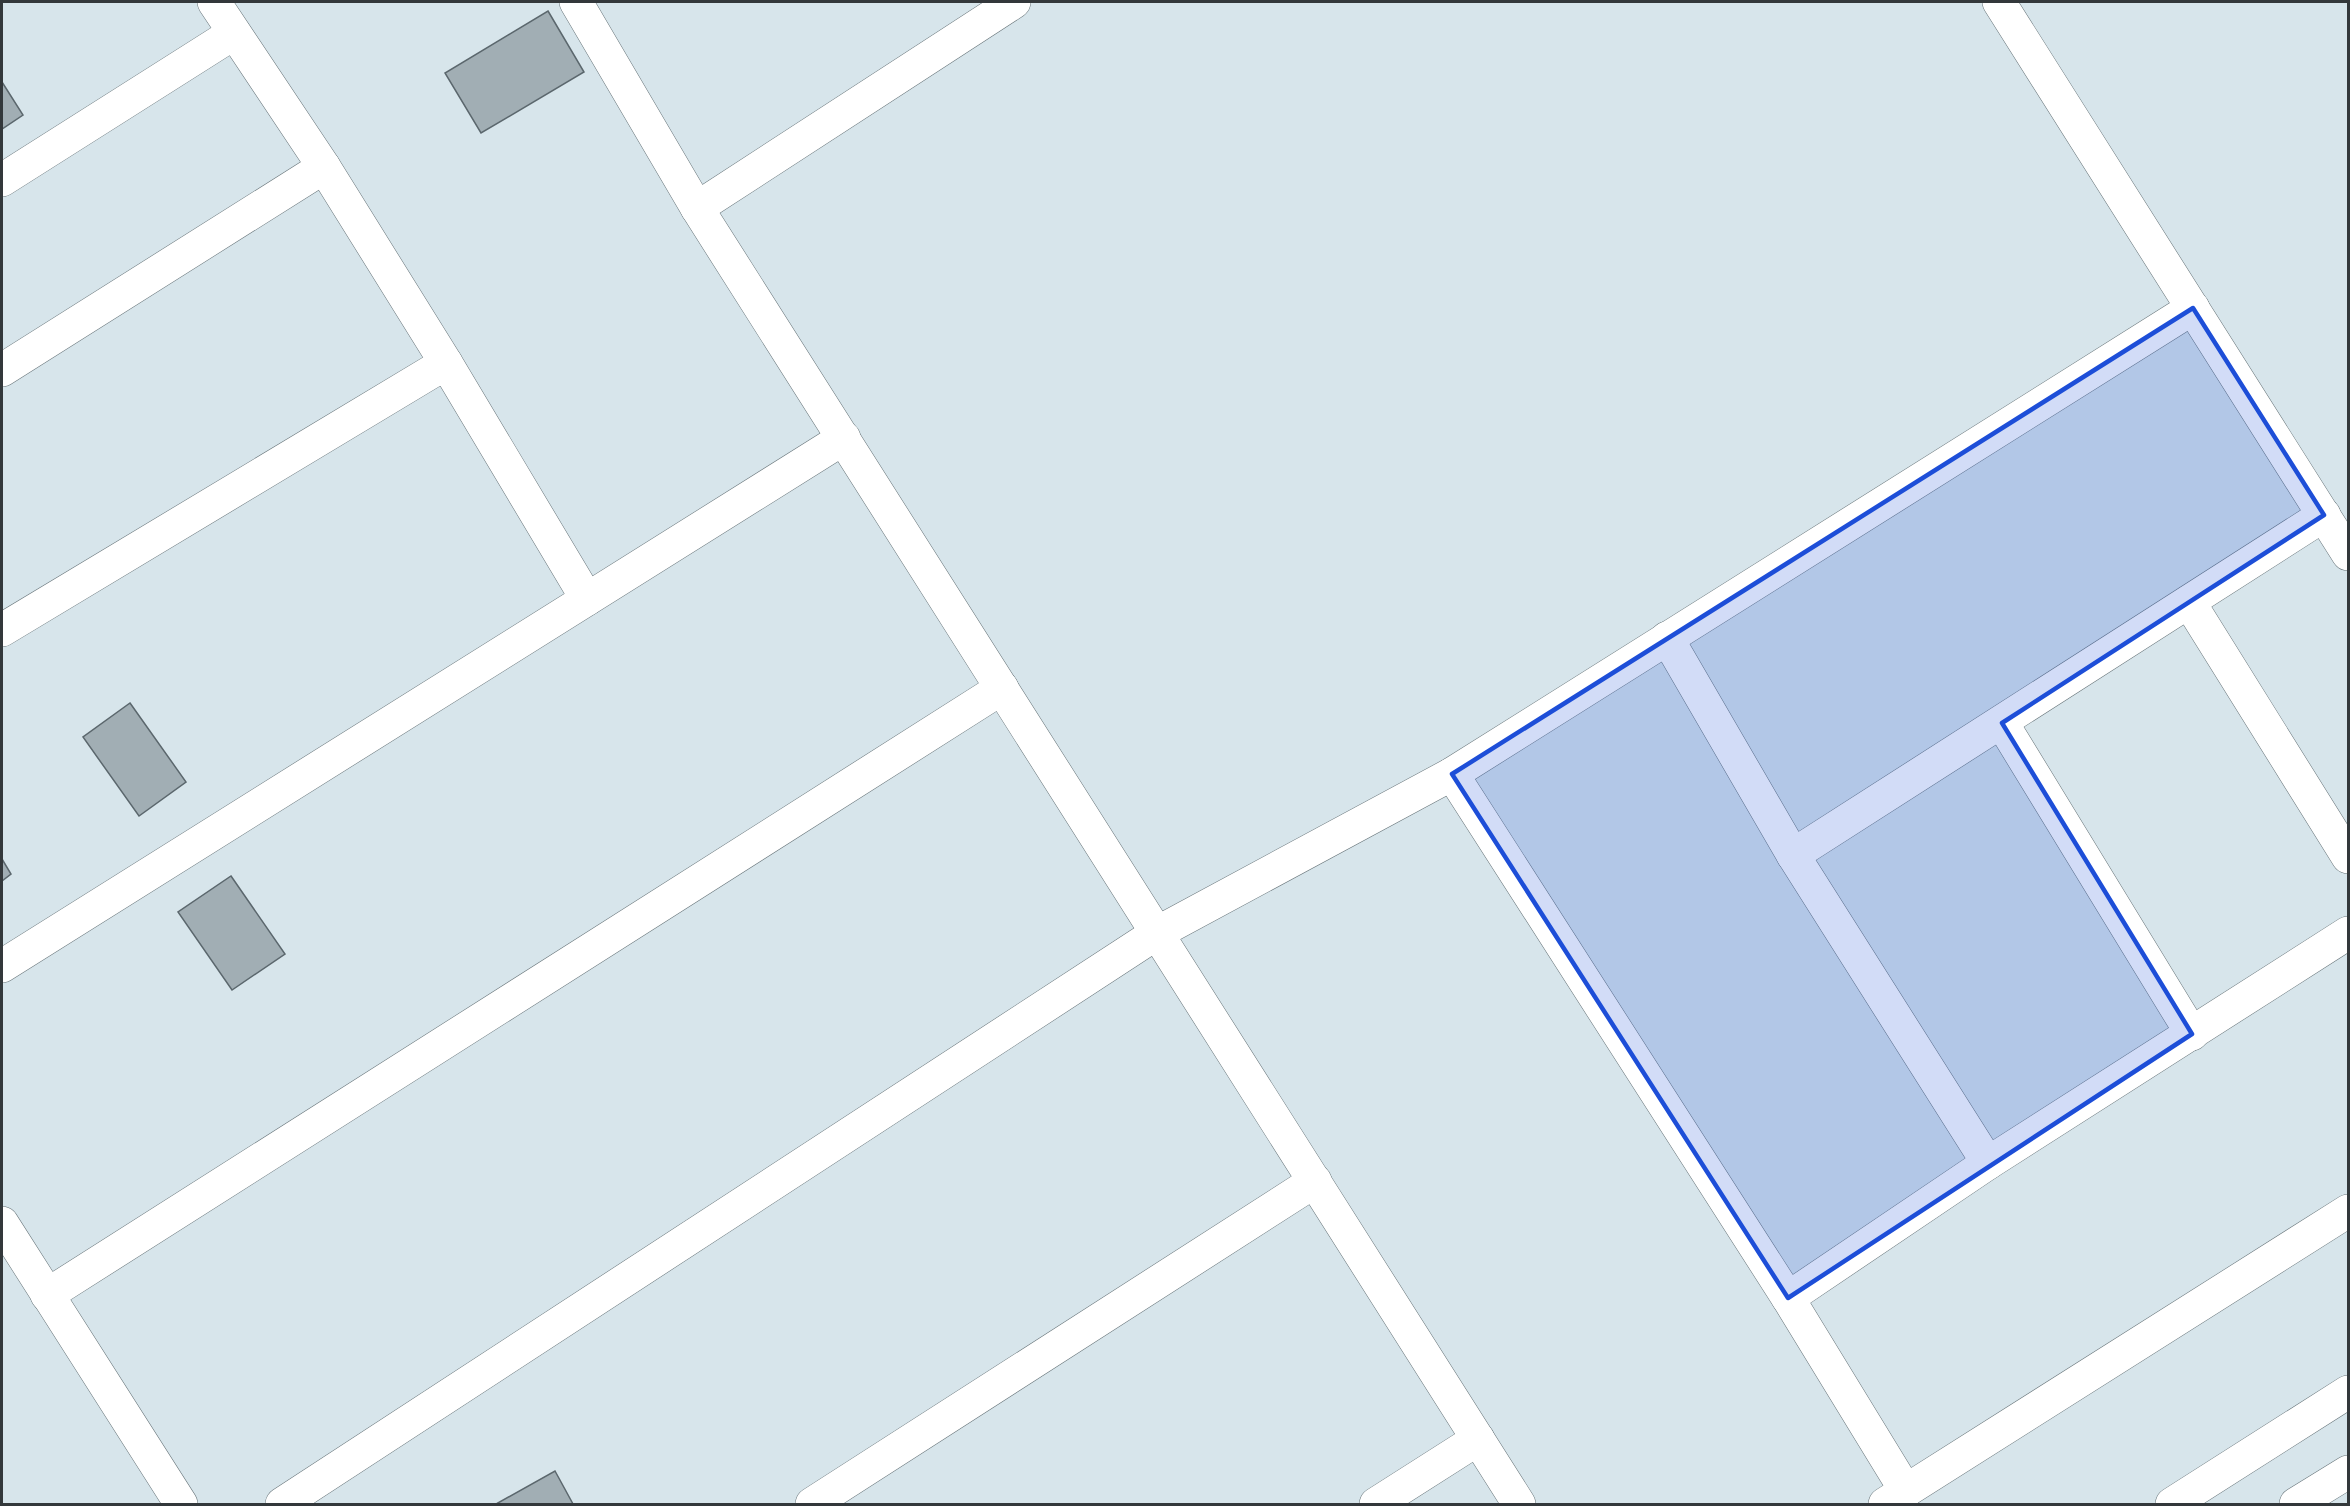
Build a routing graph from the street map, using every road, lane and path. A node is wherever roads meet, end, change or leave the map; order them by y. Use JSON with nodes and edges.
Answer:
{"nodes":[{"id":1,"x":214,"y":2,"type":"edge"},
{"id":2,"x":576,"y":2,"type":"edge"},
{"id":3,"x":1014,"y":2,"type":"edge"},
{"id":4,"x":1999,"y":2,"type":"edge"},
{"id":5,"x":234,"y":33,"type":"junction"},
{"id":6,"x":324,"y":167,"type":"junction"},
{"id":7,"x":2,"y":180,"type":"edge"},
{"id":8,"x":698,"y":207,"type":"junction"},
{"id":9,"x":2193,"y":308,"type":"junction"},
{"id":10,"x":446,"y":363,"type":"junction"},
{"id":11,"x":2,"y":370,"type":"edge"},
{"id":12,"x":844,"y":438,"type":"junction"},
{"id":13,"x":2324,"y":515,"type":"junction"},
{"id":14,"x":2349,"y":554,"type":"edge"},
{"id":15,"x":587,"y":599,"type":"junction"},
{"id":16,"x":2189,"y":602,"type":"junction"},
{"id":17,"x":2,"y":630,"type":"edge"},
{"id":18,"x":1667,"y":638,"type":"junction"},
{"id":19,"x":1002,"y":688,"type":"junction"},
{"id":20,"x":2002,"y":723,"type":"junction"},
{"id":21,"x":1452,"y":774,"type":"junction"},
{"id":22,"x":1793,"y":855,"type":"junction"},
{"id":23,"x":2349,"y":857,"type":"edge"},
{"id":24,"x":1157,"y":933,"type":"junction"},
{"id":25,"x":2349,"y":933,"type":"edge"},
{"id":26,"x":2,"y":966,"type":"edge"},
{"id":27,"x":2192,"y":1034,"type":"junction"},
{"id":28,"x":1988,"y":1162,"type":"junction"},
{"id":29,"x":1315,"y":1181,"type":"junction"},
{"id":30,"x":2349,"y":1211,"type":"edge"},
{"id":31,"x":2,"y":1222,"type":"edge"},
{"id":32,"x":47,"y":1295,"type":"junction"},
{"id":33,"x":1788,"y":1298,"type":"junction"},
{"id":34,"x":2349,"y":1392,"type":"edge"},
{"id":35,"x":1478,"y":1439,"type":"junction"},
{"id":36,"x":2349,"y":1472,"type":"edge"},
{"id":37,"x":1896,"y":1498,"type":"edge"},
{"id":38,"x":181,"y":1504,"type":"edge"},
{"id":39,"x":282,"y":1504,"type":"edge"},
{"id":40,"x":812,"y":1504,"type":"edge"},
{"id":41,"x":1376,"y":1504,"type":"edge"},
{"id":42,"x":1519,"y":1504,"type":"edge"},
{"id":43,"x":2172,"y":1504,"type":"edge"},
{"id":44,"x":2296,"y":1504,"type":"edge"}],
"edges":[{"from":1,"to":5,"type":"street"},
{"from":2,"to":8,"type":"street"},
{"from":3,"to":8,"type":"street"},
{"from":4,"to":9,"type":"street"},
{"from":5,"to":6,"type":"street"},
{"from":5,"to":7,"type":"street"},
{"from":6,"to":10,"type":"street"},
{"from":6,"to":11,"type":"street"},
{"from":8,"to":12,"type":"street"},
{"from":9,"to":13,"type":"street"},
{"from":9,"to":18,"type":"street"},
{"from":10,"to":15,"type":"street"},
{"from":10,"to":17,"type":"street"},
{"from":12,"to":15,"type":"street"},
{"from":12,"to":19,"type":"street"},
{"from":13,"to":14,"type":"street"},
{"from":13,"to":16,"type":"street"},
{"from":15,"to":26,"type":"street"},
{"from":16,"to":20,"type":"street"},
{"from":16,"to":23,"type":"street"},
{"from":18,"to":21,"type":"street"},
{"from":18,"to":22,"type":"street"},
{"from":19,"to":24,"type":"street"},
{"from":19,"to":32,"type":"street"},
{"from":20,"to":22,"type":"street"},
{"from":20,"to":27,"type":"street"},
{"from":21,"to":24,"type":"street"},
{"from":21,"to":33,"type":"street"},
{"from":22,"to":28,"type":"street"},
{"from":24,"to":29,"type":"street"},
{"from":24,"to":39,"type":"street"},
{"from":25,"to":27,"type":"street"},
{"from":27,"to":28,"type":"street"},
{"from":28,"to":33,"type":"street"},
{"from":29,"to":35,"type":"street"},
{"from":29,"to":40,"type":"street"},
{"from":30,"to":37,"type":"street"},
{"from":31,"to":32,"type":"street"},
{"from":32,"to":38,"type":"street"},
{"from":33,"to":37,"type":"street"},
{"from":34,"to":43,"type":"street"},
{"from":35,"to":41,"type":"street"},
{"from":35,"to":42,"type":"street"},
{"from":36,"to":44,"type":"street"}]}
